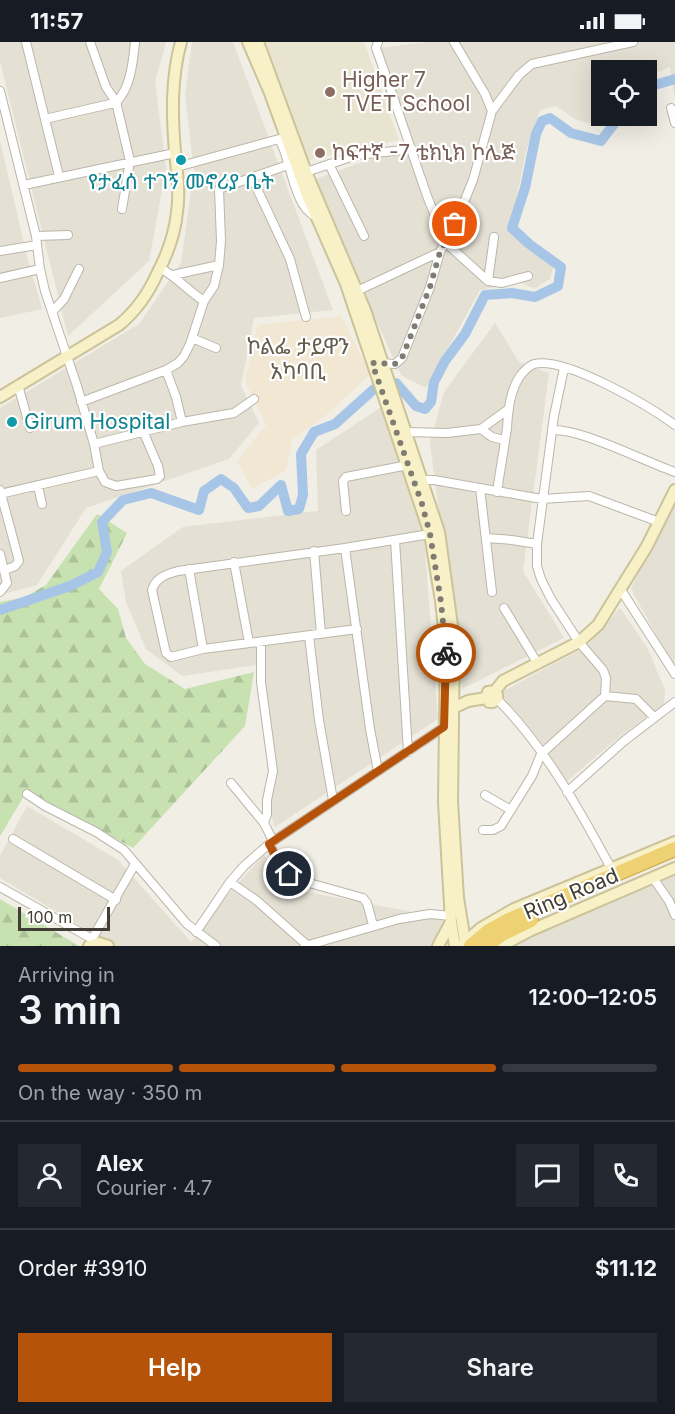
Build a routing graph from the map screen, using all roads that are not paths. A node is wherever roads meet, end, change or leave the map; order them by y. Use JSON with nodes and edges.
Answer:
{"nodes":[{"id":1,"x":26,"y":42,"type":"edge"},
{"id":2,"x":90,"y":42,"type":"edge"},
{"id":3,"x":135,"y":42,"type":"edge"},
{"id":4,"x":181,"y":42,"type":"edge"},
{"id":5,"x":248,"y":42,"type":"edge"},
{"id":6,"x":258,"y":42,"type":"edge"},
{"id":7,"x":378,"y":42,"type":"edge"},
{"id":8,"x":454,"y":42,"type":"edge"},
{"id":9,"x":633,"y":42,"type":"edge"},
{"id":10,"x":0,"y":91,"type":"edge"},
{"id":11,"x":485,"y":94,"type":"junction"},
{"id":12,"x":669,"y":98,"type":"dead end"},
{"id":13,"x":500,"y":100,"type":"junction"},
{"id":14,"x":116,"y":103,"type":"junction"},
{"id":15,"x":673,"y":108,"type":"edge"},
{"id":16,"x":492,"y":111,"type":"junction"},
{"id":17,"x":45,"y":119,"type":"junction"},
{"id":18,"x":675,"y":123,"type":"edge"},
{"id":19,"x":412,"y":149,"type":"junction"},
{"id":20,"x":175,"y":153,"type":"junction"},
{"id":21,"x":294,"y":160,"type":"junction"},
{"id":22,"x":130,"y":161,"type":"junction"},
{"id":23,"x":329,"y":164,"type":"junction"},
{"id":24,"x":177,"y":167,"type":"junction"},
{"id":25,"x":306,"y":172,"type":"junction"},
{"id":26,"x":59,"y":176,"type":"junction"},
{"id":27,"x":252,"y":178,"type":"junction"},
{"id":28,"x":24,"y":185,"type":"junction"},
{"id":29,"x":122,"y":209,"type":"dead end"},
{"id":30,"x":68,"y":235,"type":"dead end"},
{"id":31,"x":364,"y":236,"type":"dead end"},
{"id":32,"x":494,"y":237,"type":"dead end"},
{"id":33,"x":37,"y":241,"type":"junction"},
{"id":34,"x":446,"y":243,"type":"junction"},
{"id":35,"x":0,"y":251,"type":"edge"},
{"id":36,"x":440,"y":252,"type":"junction"},
{"id":37,"x":219,"y":265,"type":"junction"},
{"id":38,"x":160,"y":268,"type":"junction"},
{"id":39,"x":40,"y":269,"type":"junction"},
{"id":40,"x":79,"y":269,"type":"dead end"},
{"id":41,"x":173,"y":275,"type":"junction"},
{"id":42,"x":528,"y":276,"type":"dead end"},
{"id":43,"x":0,"y":278,"type":"edge"},
{"id":44,"x":488,"y":281,"type":"junction"},
{"id":45,"x":357,"y":291,"type":"junction"},
{"id":46,"x":204,"y":301,"type":"junction"},
{"id":47,"x":52,"y":312,"type":"junction"},
{"id":48,"x":306,"y":317,"type":"dead end"},
{"id":49,"x":192,"y":338,"type":"junction"},
{"id":50,"x":216,"y":348,"type":"dead end"},
{"id":51,"x":66,"y":357,"type":"junction"},
{"id":52,"x":377,"y":363,"type":"junction"},
{"id":53,"x":564,"y":368,"type":"junction"},
{"id":54,"x":166,"y":370,"type":"junction"},
{"id":55,"x":18,"y":385,"type":"junction"},
{"id":56,"x":0,"y":396,"type":"edge"},
{"id":57,"x":389,"y":398,"type":"junction"},
{"id":58,"x":254,"y":399,"type":"dead end"},
{"id":59,"x":81,"y":402,"type":"junction"},
{"id":60,"x":507,"y":410,"type":"junction"},
{"id":61,"x":182,"y":422,"type":"junction"},
{"id":62,"x":675,"y":425,"type":"edge"},
{"id":63,"x":30,"y":428,"type":"dead end"},
{"id":64,"x":481,"y":429,"type":"junction"},
{"id":65,"x":552,"y":430,"type":"junction"},
{"id":66,"x":143,"y":431,"type":"junction"},
{"id":67,"x":406,"y":432,"type":"junction"},
{"id":68,"x":504,"y":440,"type":"junction"},
{"id":69,"x":94,"y":444,"type":"junction"},
{"id":70,"x":408,"y":465,"type":"junction"},
{"id":71,"x":99,"y":471,"type":"junction"},
{"id":72,"x":675,"y":472,"type":"edge"},
{"id":73,"x":418,"y":480,"type":"junction"},
{"id":74,"x":38,"y":486,"type":"junction"},
{"id":75,"x":480,"y":488,"type":"junction"},
{"id":76,"x":675,"y":490,"type":"edge"},
{"id":77,"x":1,"y":492,"type":"edge"},
{"id":78,"x":497,"y":492,"type":"junction"},
{"id":79,"x":542,"y":499,"type":"junction"},
{"id":80,"x":42,"y":504,"type":"dead end"},
{"id":81,"x":346,"y":511,"type":"dead end"},
{"id":82,"x":659,"y":522,"type":"junction"},
{"id":83,"x":430,"y":534,"type":"junction"},
{"id":84,"x":487,"y":538,"type":"junction"},
{"id":85,"x":394,"y":540,"type":"junction"},
{"id":86,"x":537,"y":544,"type":"junction"},
{"id":87,"x":345,"y":548,"type":"junction"},
{"id":88,"x":314,"y":551,"type":"junction"},
{"id":89,"x":0,"y":555,"type":"edge"},
{"id":90,"x":234,"y":562,"type":"junction"},
{"id":91,"x":189,"y":569,"type":"junction"},
{"id":92,"x":5,"y":570,"type":"junction"},
{"id":93,"x":621,"y":590,"type":"junction"},
{"id":94,"x":0,"y":592,"type":"edge"},
{"id":95,"x":492,"y":592,"type":"dead end"},
{"id":96,"x":504,"y":608,"type":"dead end"},
{"id":97,"x":357,"y":629,"type":"junction"},
{"id":98,"x":321,"y":634,"type":"junction"},
{"id":99,"x":309,"y":636,"type":"junction"},
{"id":100,"x":579,"y":642,"type":"junction"},
{"id":101,"x":249,"y":643,"type":"junction"},
{"id":102,"x":261,"y":643,"type":"junction"},
{"id":103,"x":203,"y":649,"type":"junction"},
{"id":104,"x":538,"y":664,"type":"junction"},
{"id":105,"x":675,"y":674,"type":"edge"},
{"id":106,"x":492,"y":696,"type":"junction"},
{"id":107,"x":606,"y":696,"type":"junction"},
{"id":108,"x":675,"y":702,"type":"edge"},
{"id":109,"x":448,"y":710,"type":"junction"},
{"id":110,"x":654,"y":717,"type":"junction"},
{"id":111,"x":449,"y":725,"type":"junction"},
{"id":112,"x":408,"y":752,"type":"junction"},
{"id":113,"x":541,"y":754,"type":"junction"},
{"id":114,"x":378,"y":771,"type":"junction"},
{"id":115,"x":231,"y":783,"type":"dead end"},
{"id":116,"x":567,"y":792,"type":"junction"},
{"id":117,"x":27,"y":794,"type":"dead end"},
{"id":118,"x":485,"y":795,"type":"dead end"},
{"id":119,"x":333,"y":800,"type":"junction"},
{"id":120,"x":511,"y":810,"type":"junction"},
{"id":121,"x":264,"y":823,"type":"junction"},
{"id":122,"x":483,"y":830,"type":"dead end"},
{"id":123,"x":13,"y":839,"type":"dead end"},
{"id":124,"x":675,"y":842,"type":"edge"},
{"id":125,"x":271,"y":843,"type":"junction"},
{"id":126,"x":675,"y":849,"type":"edge"},
{"id":127,"x":675,"y":859,"type":"edge"},
{"id":128,"x":135,"y":864,"type":"junction"},
{"id":129,"x":611,"y":868,"type":"junction"},
{"id":130,"x":675,"y":868,"type":"edge"},
{"id":131,"x":653,"y":878,"type":"junction"},
{"id":132,"x":230,"y":882,"type":"junction"},
{"id":133,"x":0,"y":887,"type":"edge"},
{"id":134,"x":454,"y":898,"type":"junction"},
{"id":135,"x":116,"y":900,"type":"junction"},
{"id":136,"x":675,"y":915,"type":"edge"},
{"id":137,"x":451,"y":919,"type":"junction"},
{"id":138,"x":373,"y":926,"type":"junction"},
{"id":139,"x":196,"y":932,"type":"junction"},
{"id":140,"x":459,"y":942,"type":"edge"},
{"id":141,"x":92,"y":943,"type":"edge"},
{"id":142,"x":108,"y":946,"type":"edge"},
{"id":143,"x":216,"y":946,"type":"edge"},
{"id":144,"x":307,"y":946,"type":"edge"},
{"id":145,"x":438,"y":946,"type":"edge"},
{"id":146,"x":486,"y":946,"type":"edge"},
{"id":147,"x":501,"y":946,"type":"edge"}],
"edges":[{"from":1,"to":17,"type":"street"},
{"from":2,"to":14,"type":"street"},
{"from":3,"to":14,"type":"street"},
{"from":4,"to":20,"type":"main road"},
{"from":5,"to":21,"type":"main road"},
{"from":6,"to":21,"type":"main road"},
{"from":7,"to":19,"type":"street"},
{"from":8,"to":11,"type":"street"},
{"from":9,"to":13,"type":"street"},
{"from":10,"to":28,"type":"street"},
{"from":11,"to":13,"type":"street"},
{"from":11,"to":16,"type":"street"},
{"from":12,"to":15,"type":"street"},
{"from":13,"to":16,"type":"street"},
{"from":14,"to":17,"type":"street"},
{"from":14,"to":22,"type":"street"},
{"from":15,"to":18,"type":"street"},
{"from":16,"to":34,"type":"street"},
{"from":17,"to":26,"type":"street"},
{"from":19,"to":23,"type":"street"},
{"from":19,"to":34,"type":"street"},
{"from":20,"to":22,"type":"street"},
{"from":20,"to":24,"type":"main road"},
{"from":21,"to":24,"type":"street"},
{"from":21,"to":25,"type":"main road"},
{"from":21,"to":27,"type":"street"},
{"from":21,"to":52,"type":"main road"},
{"from":22,"to":26,"type":"street"},
{"from":22,"to":29,"type":"street"},
{"from":23,"to":25,"type":"street"},
{"from":23,"to":31,"type":"street"},
{"from":24,"to":38,"type":"main road"},
{"from":25,"to":45,"type":"main road"},
{"from":26,"to":28,"type":"street"},
{"from":27,"to":37,"type":"street"},
{"from":27,"to":48,"type":"street"},
{"from":28,"to":33,"type":"street"},
{"from":30,"to":33,"type":"street"},
{"from":32,"to":44,"type":"street"},
{"from":33,"to":35,"type":"street"},
{"from":33,"to":39,"type":"street"},
{"from":34,"to":36,"type":"street"},
{"from":34,"to":44,"type":"street"},
{"from":36,"to":45,"type":"street"},
{"from":36,"to":52,"type":"street"},
{"from":37,"to":41,"type":"street"},
{"from":37,"to":46,"type":"street"},
{"from":38,"to":41,"type":"street"},
{"from":38,"to":51,"type":"main road"},
{"from":39,"to":43,"type":"street"},
{"from":39,"to":47,"type":"street"},
{"from":40,"to":47,"type":"street"},
{"from":41,"to":46,"type":"street"},
{"from":42,"to":44,"type":"street"},
{"from":45,"to":52,"type":"main road"},
{"from":46,"to":49,"type":"street"},
{"from":47,"to":51,"type":"street"},
{"from":49,"to":50,"type":"street"},
{"from":49,"to":54,"type":"street"},
{"from":51,"to":55,"type":"main road"},
{"from":51,"to":59,"type":"street"},
{"from":52,"to":57,"type":"main road"},
{"from":53,"to":60,"type":"street"},
{"from":53,"to":62,"type":"street"},
{"from":53,"to":65,"type":"street"},
{"from":54,"to":59,"type":"street"},
{"from":54,"to":61,"type":"street"},
{"from":55,"to":56,"type":"main road"},
{"from":55,"to":63,"type":"street"},
{"from":57,"to":67,"type":"main road"},
{"from":57,"to":70,"type":"main road"},
{"from":58,"to":61,"type":"street"},
{"from":59,"to":69,"type":"street"},
{"from":60,"to":64,"type":"street"},
{"from":60,"to":68,"type":"street"},
{"from":61,"to":66,"type":"street"},
{"from":64,"to":67,"type":"street"},
{"from":64,"to":68,"type":"street"},
{"from":65,"to":72,"type":"street"},
{"from":65,"to":79,"type":"street"},
{"from":66,"to":69,"type":"street"},
{"from":66,"to":71,"type":"street"},
{"from":67,"to":73,"type":"main road"},
{"from":68,"to":78,"type":"street"},
{"from":69,"to":71,"type":"street"},
{"from":70,"to":73,"type":"main road"},
{"from":70,"to":81,"type":"street"},
{"from":71,"to":74,"type":"street"},
{"from":73,"to":75,"type":"street"},
{"from":73,"to":83,"type":"main road"},
{"from":73,"to":109,"type":"main road"},
{"from":74,"to":77,"type":"street"},
{"from":74,"to":80,"type":"street"},
{"from":75,"to":78,"type":"street"},
{"from":75,"to":84,"type":"street"},
{"from":76,"to":82,"type":"main road"},
{"from":77,"to":92,"type":"street"},
{"from":78,"to":79,"type":"street"},
{"from":79,"to":82,"type":"street"},
{"from":79,"to":86,"type":"street"},
{"from":82,"to":93,"type":"main road"},
{"from":83,"to":85,"type":"street"},
{"from":83,"to":109,"type":"main road"},
{"from":84,"to":86,"type":"street"},
{"from":84,"to":95,"type":"street"},
{"from":85,"to":87,"type":"street"},
{"from":85,"to":112,"type":"street"},
{"from":86,"to":100,"type":"street"},
{"from":87,"to":88,"type":"street"},
{"from":87,"to":97,"type":"street"},
{"from":88,"to":90,"type":"street"},
{"from":88,"to":98,"type":"street"},
{"from":89,"to":92,"type":"street"},
{"from":90,"to":91,"type":"street"},
{"from":90,"to":101,"type":"street"},
{"from":91,"to":103,"type":"street"},
{"from":91,"to":103,"type":"street"},
{"from":92,"to":94,"type":"street"},
{"from":93,"to":100,"type":"main road"},
{"from":93,"to":105,"type":"street"},
{"from":96,"to":104,"type":"street"},
{"from":97,"to":98,"type":"street"},
{"from":97,"to":114,"type":"street"},
{"from":98,"to":99,"type":"street"},
{"from":99,"to":102,"type":"street"},
{"from":99,"to":119,"type":"street"},
{"from":100,"to":104,"type":"main road"},
{"from":100,"to":107,"type":"street"},
{"from":101,"to":102,"type":"street"},
{"from":101,"to":103,"type":"street"},
{"from":102,"to":121,"type":"street"},
{"from":104,"to":106,"type":"main road"},
{"from":106,"to":109,"type":"main road"},
{"from":106,"to":113,"type":"street"},
{"from":107,"to":110,"type":"street"},
{"from":107,"to":113,"type":"street"},
{"from":108,"to":110,"type":"street"},
{"from":109,"to":111,"type":"main road"},
{"from":110,"to":116,"type":"street"},
{"from":111,"to":112,"type":"street"},
{"from":111,"to":134,"type":"main road"},
{"from":112,"to":114,"type":"street"},
{"from":113,"to":116,"type":"street"},
{"from":113,"to":120,"type":"street"},
{"from":114,"to":119,"type":"street"},
{"from":115,"to":121,"type":"street"},
{"from":116,"to":129,"type":"street"},
{"from":117,"to":128,"type":"street"},
{"from":118,"to":120,"type":"street"},
{"from":119,"to":125,"type":"street"},
{"from":120,"to":122,"type":"street"},
{"from":121,"to":125,"type":"street"},
{"from":123,"to":135,"type":"street"},
{"from":124,"to":129,"type":"main road"},
{"from":125,"to":132,"type":"street"},
{"from":125,"to":138,"type":"street"},
{"from":126,"to":140,"type":"highway","name":"Ring Road"},
{"from":127,"to":146,"type":"highway","name":"Ring Road"},
{"from":128,"to":135,"type":"street"},
{"from":128,"to":139,"type":"street"},
{"from":129,"to":140,"type":"main road"},
{"from":130,"to":131,"type":"main road"},
{"from":131,"to":136,"type":"street"},
{"from":131,"to":147,"type":"main road"},
{"from":132,"to":139,"type":"street"},
{"from":132,"to":144,"type":"street"},
{"from":133,"to":141,"type":"street"},
{"from":134,"to":137,"type":"main road"},
{"from":134,"to":140,"type":"main road"},
{"from":135,"to":141,"type":"street"},
{"from":137,"to":138,"type":"street"},
{"from":137,"to":140,"type":"main road"},
{"from":137,"to":145,"type":"main road"},
{"from":138,"to":144,"type":"street"},
{"from":139,"to":143,"type":"street"},
{"from":141,"to":142,"type":"main road"}]}
